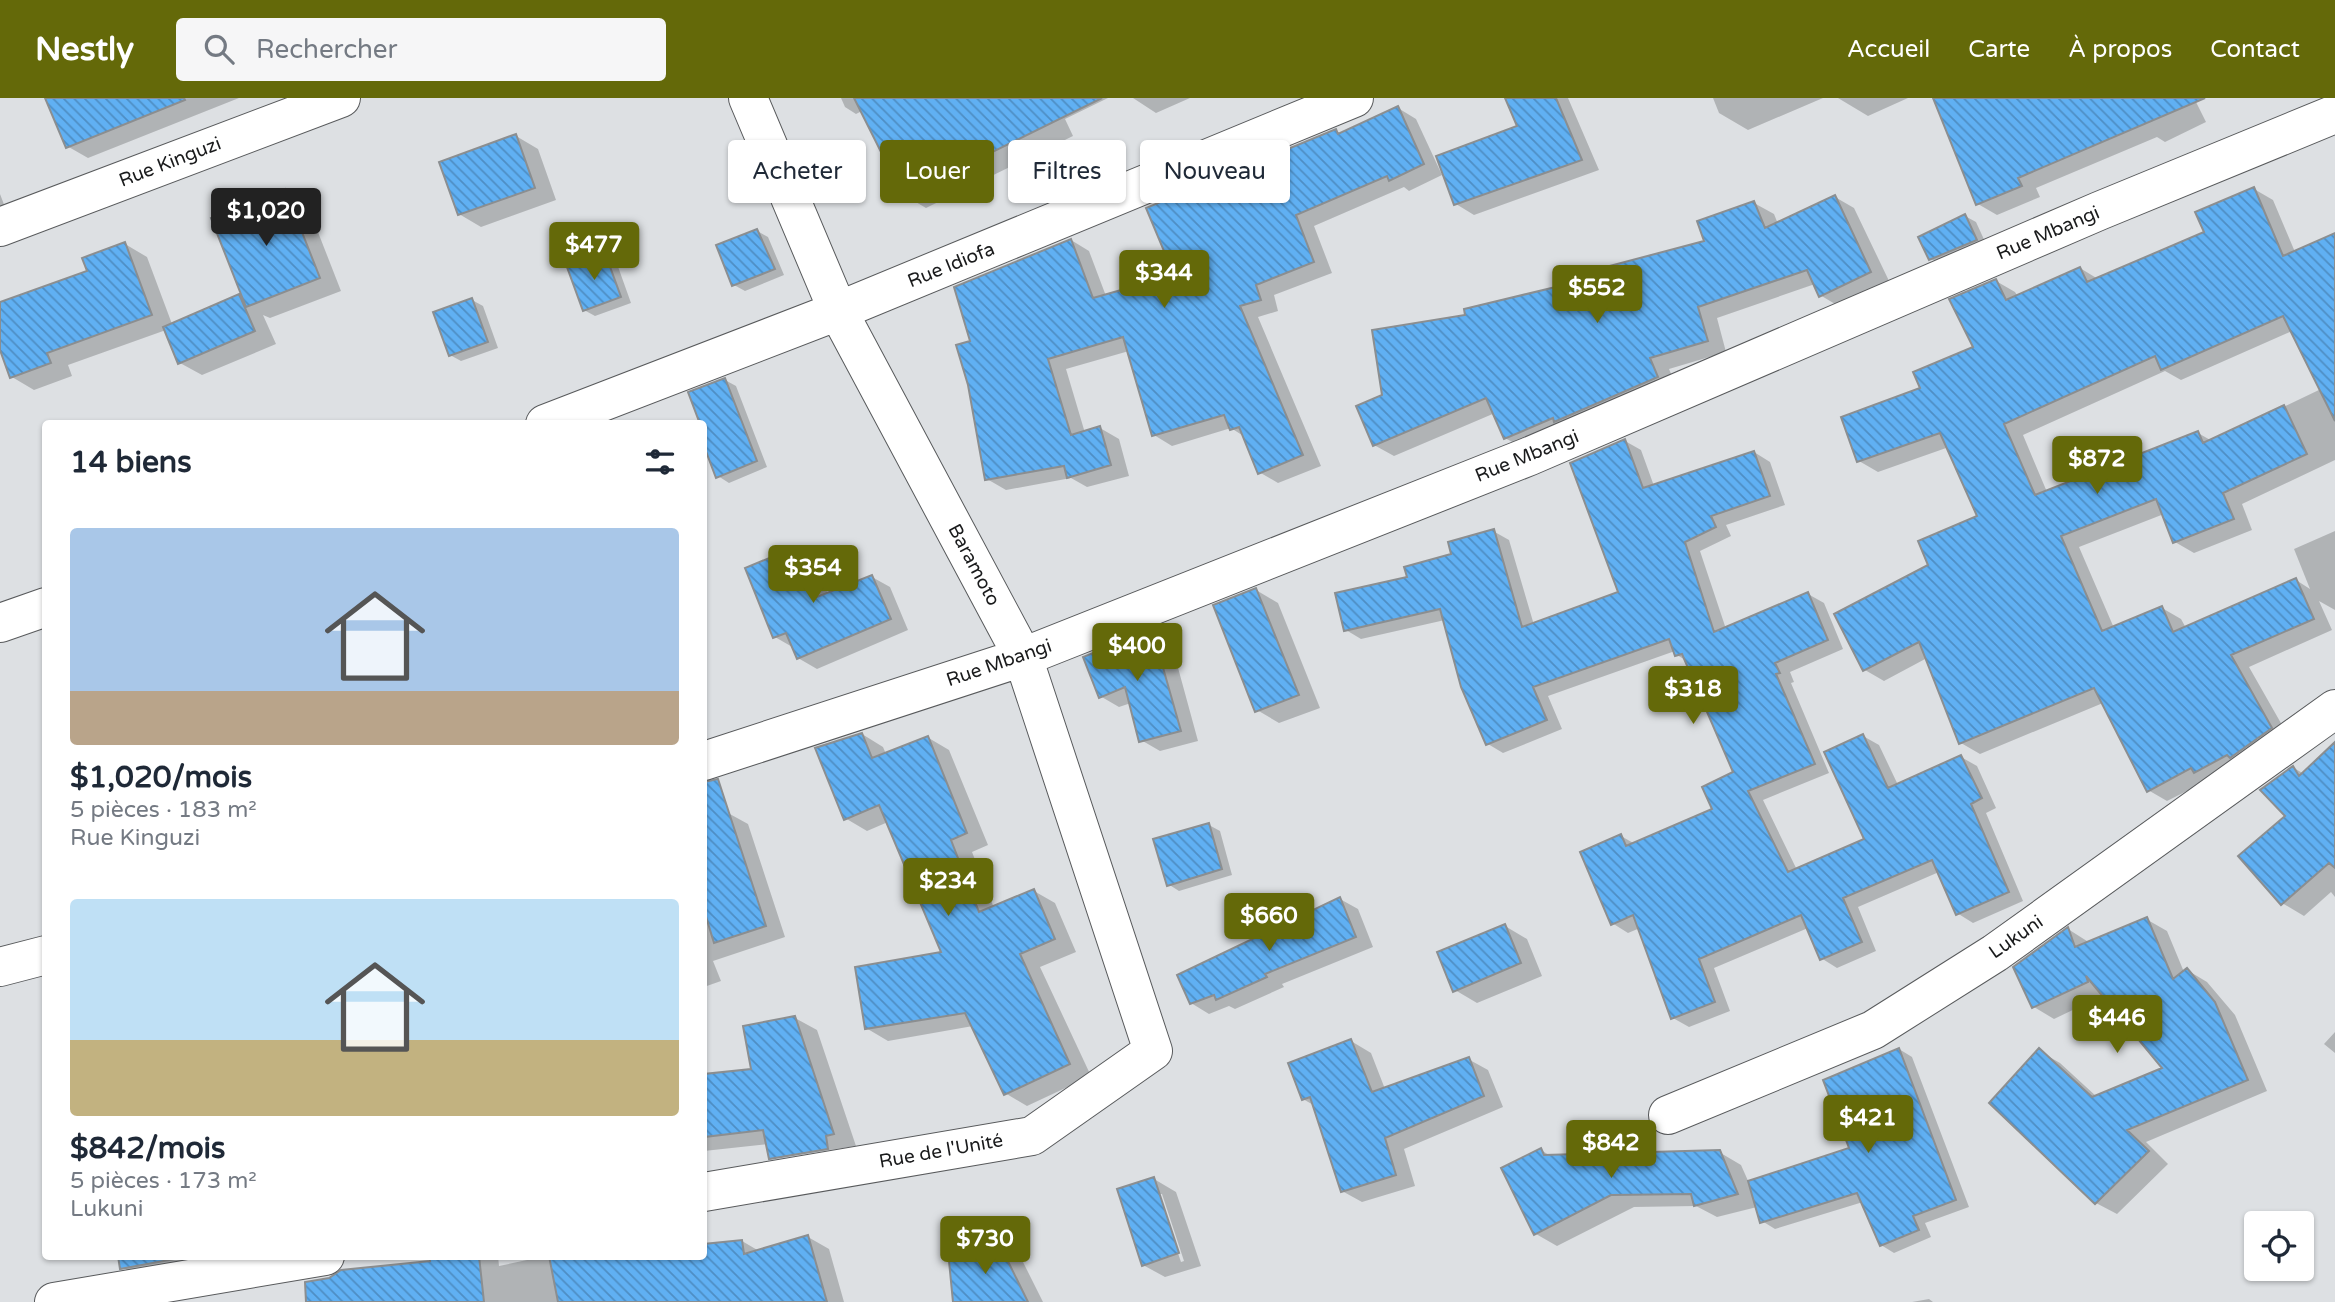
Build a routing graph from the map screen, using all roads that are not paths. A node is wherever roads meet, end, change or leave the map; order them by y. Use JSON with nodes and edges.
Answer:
{"nodes":[{"id":1,"x":341,"y":98,"type":"edge"},
{"id":2,"x":748,"y":98,"type":"edge"},
{"id":3,"x":1354,"y":98,"type":"edge"},
{"id":4,"x":2335,"y":114,"type":"edge"},
{"id":5,"x":0,"y":227,"type":"edge"},
{"id":6,"x":838,"y":312,"type":"junction"},
{"id":7,"x":555,"y":420,"type":"edge"},
{"id":8,"x":42,"y":608,"type":"edge"},
{"id":9,"x":0,"y":623,"type":"edge"},
{"id":10,"x":1023,"y":657,"type":"junction"},
{"id":11,"x":2335,"y":709,"type":"edge"},
{"id":12,"x":707,"y":760,"type":"edge"},
{"id":13,"x":42,"y":956,"type":"edge"},
{"id":14,"x":0,"y":967,"type":"edge"},
{"id":15,"x":1153,"y":1051,"type":"joint"},
{"id":16,"x":1668,"y":1115,"type":"dead end"},
{"id":17,"x":707,"y":1191,"type":"edge"},
{"id":18,"x":301,"y":1260,"type":"edge"},
{"id":19,"x":54,"y":1302,"type":"edge"}],
"edges":[{"from":1,"to":5,"type":"street","name":"Rue Kinguzi"},
{"from":2,"to":6,"type":"street","name":"Baramoto"},
{"from":3,"to":6,"type":"street","name":"Rue Idiofa"},
{"from":4,"to":10,"type":"street","name":"Rue Mbangi"},
{"from":6,"to":7,"type":"street","name":"Rue Idiofa"},
{"from":6,"to":10,"type":"street","name":"Baramoto"},
{"from":8,"to":9,"type":"street"},
{"from":10,"to":12,"type":"street","name":"Rue Mbangi"},
{"from":10,"to":15,"type":"street","name":"Baramoto"},
{"from":11,"to":16,"type":"street","name":"Lukuni"},
{"from":13,"to":14,"type":"street"},
{"from":15,"to":17,"type":"street","name":"Rue de l'Unité"},
{"from":18,"to":19,"type":"street"}]}
